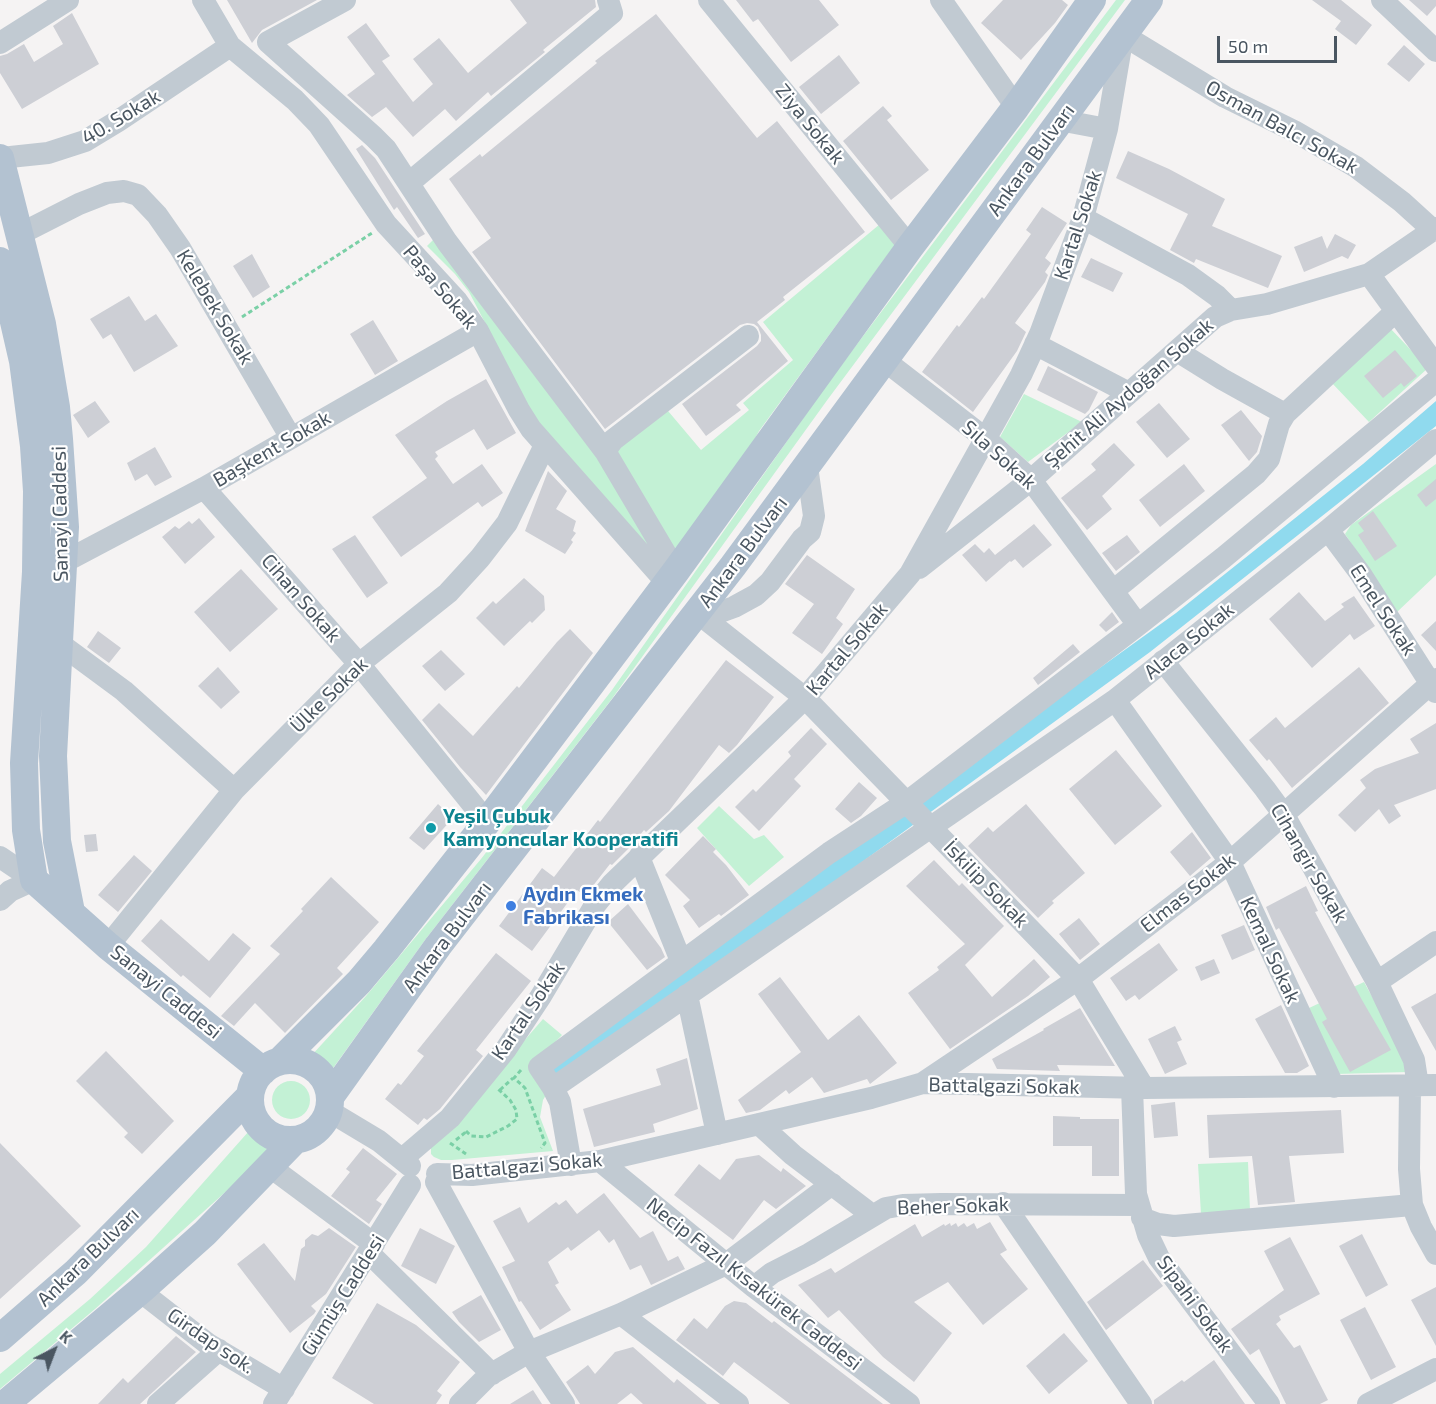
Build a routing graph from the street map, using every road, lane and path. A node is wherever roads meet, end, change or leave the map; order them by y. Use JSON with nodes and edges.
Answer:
{"nodes":[{"id":1,"x":68,"y":0,"type":"edge"},
{"id":2,"x":203,"y":0,"type":"edge"},
{"id":3,"x":345,"y":0,"type":"edge"},
{"id":4,"x":608,"y":0,"type":"edge"},
{"id":5,"x":709,"y":0,"type":"edge"},
{"id":6,"x":941,"y":0,"type":"edge"},
{"id":7,"x":1092,"y":0,"type":"edge"},
{"id":8,"x":1149,"y":0,"type":"edge"},
{"id":9,"x":1382,"y":0,"type":"edge"},
{"id":10,"x":1123,"y":35,"type":"junction"},
{"id":11,"x":0,"y":43,"type":"edge"},
{"id":12,"x":230,"y":46,"type":"junction"},
{"id":13,"x":1436,"y":51,"type":"edge"},
{"id":14,"x":1016,"y":107,"type":"junction"},
{"id":15,"x":1059,"y":120,"type":"junction"},
{"id":16,"x":1107,"y":129,"type":"junction"},
{"id":17,"x":0,"y":158,"type":"edge"},
{"id":18,"x":409,"y":183,"type":"junction"},
{"id":19,"x":1083,"y":218,"type":"junction"},
{"id":20,"x":386,"y":224,"type":"junction"},
{"id":21,"x":1435,"y":229,"type":"edge"},
{"id":22,"x":20,"y":234,"type":"junction"},
{"id":23,"x":910,"y":247,"type":"junction"},
{"id":24,"x":0,"y":261,"type":"edge"},
{"id":25,"x":1369,"y":274,"type":"junction"},
{"id":26,"x":1231,"y":310,"type":"junction"},
{"id":27,"x":1395,"y":312,"type":"junction"},
{"id":28,"x":226,"y":327,"type":"junction"},
{"id":29,"x":478,"y":331,"type":"junction"},
{"id":30,"x":748,"y":336,"type":"dead end"},
{"id":31,"x":1035,"y":344,"type":"junction"},
{"id":32,"x":1178,"y":351,"type":"junction"},
{"id":33,"x":884,"y":360,"type":"junction"},
{"id":34,"x":1436,"y":366,"type":"edge"},
{"id":35,"x":1436,"y":381,"type":"edge"},
{"id":36,"x":1129,"y":393,"type":"junction"},
{"id":37,"x":1285,"y":414,"type":"junction"},
{"id":38,"x":291,"y":438,"type":"junction"},
{"id":39,"x":986,"y":440,"type":"junction"},
{"id":40,"x":1436,"y":440,"type":"edge"},
{"id":41,"x":545,"y":445,"type":"junction"},
{"id":42,"x":605,"y":451,"type":"junction"},
{"id":43,"x":807,"y":466,"type":"junction"},
{"id":44,"x":1031,"y":480,"type":"junction"},
{"id":45,"x":204,"y":488,"type":"junction"},
{"id":46,"x":1328,"y":530,"type":"junction"},
{"id":47,"x":64,"y":562,"type":"junction"},
{"id":48,"x":910,"y":574,"type":"junction"},
{"id":49,"x":672,"y":577,"type":"junction"},
{"id":50,"x":1113,"y":591,"type":"junction"},
{"id":51,"x":1138,"y":625,"type":"junction"},
{"id":52,"x":59,"y":643,"type":"junction"},
{"id":53,"x":1163,"y":661,"type":"junction"},
{"id":54,"x":359,"y":664,"type":"junction"},
{"id":55,"x":1434,"y":685,"type":"edge"},
{"id":56,"x":805,"y":698,"type":"junction"},
{"id":57,"x":1115,"y":700,"type":"junction"},
{"id":58,"x":234,"y":789,"type":"junction"},
{"id":59,"x":907,"y":802,"type":"junction"},
{"id":60,"x":1284,"y":815,"type":"junction"},
{"id":61,"x":487,"y":822,"type":"junction"},
{"id":62,"x":928,"y":823,"type":"junction"},
{"id":63,"x":0,"y":857,"type":"edge"},
{"id":64,"x":639,"y":857,"type":"junction"},
{"id":65,"x":1230,"y":861,"type":"junction"},
{"id":66,"x":34,"y":880,"type":"junction"},
{"id":67,"x":0,"y":900,"type":"edge"},
{"id":68,"x":71,"y":912,"type":"junction"},
{"id":69,"x":1436,"y":942,"type":"edge"},
{"id":70,"x":108,"y":946,"type":"junction"},
{"id":71,"x":681,"y":962,"type":"junction"},
{"id":72,"x":1078,"y":979,"type":"junction"},
{"id":73,"x":1377,"y":982,"type":"junction"},
{"id":74,"x":687,"y":995,"type":"junction"},
{"id":75,"x":272,"y":1066,"type":"junction"},
{"id":76,"x":522,"y":1070,"type":"dead end"},
{"id":77,"x":483,"y":1076,"type":"junction"},
{"id":78,"x":923,"y":1083,"type":"junction"},
{"id":79,"x":1422,"y":1086,"type":"edge"},
{"id":80,"x":1334,"y":1087,"type":"junction"},
{"id":81,"x":553,"y":1088,"type":"junction"},
{"id":82,"x":1138,"y":1088,"type":"junction"},
{"id":83,"x":250,"y":1096,"type":"junction"},
{"id":84,"x":329,"y":1104,"type":"junction"},
{"id":85,"x":759,"y":1124,"type":"junction"},
{"id":86,"x":466,"y":1131,"type":"dead end"},
{"id":87,"x":717,"y":1134,"type":"junction"},
{"id":88,"x":295,"y":1140,"type":"junction"},
{"id":89,"x":536,"y":1148,"type":"dead end"},
{"id":90,"x":471,"y":1155,"type":"dead end"},
{"id":91,"x":600,"y":1161,"type":"junction"},
{"id":92,"x":571,"y":1165,"type":"junction"},
{"id":93,"x":269,"y":1166,"type":"junction"},
{"id":94,"x":421,"y":1171,"type":"junction"},
{"id":95,"x":832,"y":1184,"type":"junction"},
{"id":96,"x":1003,"y":1203,"type":"junction"},
{"id":97,"x":1412,"y":1205,"type":"junction"},
{"id":98,"x":1140,"y":1211,"type":"junction"},
{"id":99,"x":872,"y":1215,"type":"junction"},
{"id":100,"x":372,"y":1249,"type":"junction"},
{"id":101,"x":1436,"y":1254,"type":"edge"},
{"id":102,"x":726,"y":1264,"type":"junction"},
{"id":103,"x":754,"y":1287,"type":"junction"},
{"id":104,"x":140,"y":1291,"type":"junction"},
{"id":105,"x":621,"y":1314,"type":"junction"},
{"id":106,"x":0,"y":1338,"type":"edge"},
{"id":107,"x":219,"y":1350,"type":"junction"},
{"id":108,"x":530,"y":1352,"type":"junction"},
{"id":109,"x":1436,"y":1369,"type":"edge"},
{"id":110,"x":492,"y":1374,"type":"junction"},
{"id":111,"x":279,"y":1397,"type":"edge"},
{"id":112,"x":5,"y":1404,"type":"edge"},
{"id":113,"x":158,"y":1404,"type":"edge"},
{"id":114,"x":460,"y":1404,"type":"edge"},
{"id":115,"x":564,"y":1404,"type":"edge"},
{"id":116,"x":738,"y":1404,"type":"edge"},
{"id":117,"x":909,"y":1404,"type":"edge"},
{"id":118,"x":1141,"y":1404,"type":"edge"},
{"id":119,"x":1269,"y":1404,"type":"edge"},
{"id":120,"x":1368,"y":1404,"type":"edge"}],
"edges":[{"from":1,"to":11,"type":"street"},
{"from":2,"to":12,"type":"street","name":"Paşa Sokak"},
{"from":3,"to":18,"type":"street"},
{"from":4,"to":18,"type":"street"},
{"from":5,"to":23,"type":"street","name":"Ziya Sokak"},
{"from":6,"to":14,"type":"street"},
{"from":7,"to":14,"type":"main road","name":"Ankara Bulvarı"},
{"from":8,"to":10,"type":"main road","name":"Ankara Bulvarı"},
{"from":9,"to":13,"type":"street"},
{"from":10,"to":15,"type":"main road","name":"Ankara Bulvarı"},
{"from":10,"to":16,"type":"street","name":"Kartal Sokak"},
{"from":10,"to":21,"type":"street","name":"Osman Balcı Sokak"},
{"from":12,"to":17,"type":"street","name":"40. Sokak"},
{"from":12,"to":20,"type":"street","name":"Paşa Sokak"},
{"from":14,"to":23,"type":"main road","name":"Ankara Bulvarı"},
{"from":15,"to":16,"type":"street"},
{"from":15,"to":33,"type":"main road","name":"Ankara Bulvarı"},
{"from":16,"to":19,"type":"street","name":"Kartal Sokak"},
{"from":17,"to":22,"type":"main road","name":"Sanayi Caddesi"},
{"from":18,"to":42,"type":"street"},
{"from":19,"to":26,"type":"street"},
{"from":19,"to":31,"type":"street","name":"Kartal Sokak"},
{"from":20,"to":28,"type":"path"},
{"from":20,"to":29,"type":"street","name":"Paşa Sokak"},
{"from":21,"to":25,"type":"street","name":"Şehit Ali Aydoğan Sokak"},
{"from":22,"to":28,"type":"street","name":"Kelebek Sokak"},
{"from":22,"to":47,"type":"main road","name":"Sanayi Caddesi"},
{"from":23,"to":49,"type":"main road","name":"Ankara Bulvarı"},
{"from":24,"to":66,"type":"main road","name":"Sanayi Caddesi"},
{"from":25,"to":26,"type":"street","name":"Şehit Ali Aydoğan Sokak"},
{"from":25,"to":27,"type":"street"},
{"from":26,"to":32,"type":"street","name":"Şehit Ali Aydoğan Sokak"},
{"from":27,"to":34,"type":"street"},
{"from":27,"to":37,"type":"street"},
{"from":28,"to":38,"type":"street","name":"Kelebek Sokak"},
{"from":29,"to":38,"type":"street","name":"Başkent Sokak"},
{"from":29,"to":41,"type":"street","name":"Paşa Sokak"},
{"from":30,"to":42,"type":"street"},
{"from":31,"to":36,"type":"street"},
{"from":31,"to":39,"type":"street","name":"Kartal Sokak"},
{"from":32,"to":36,"type":"street","name":"Şehit Ali Aydoğan Sokak"},
{"from":32,"to":37,"type":"street"},
{"from":33,"to":39,"type":"street","name":"Sıla Sokak"},
{"from":33,"to":43,"type":"main road","name":"Ankara Bulvarı"},
{"from":35,"to":51,"type":"street"},
{"from":36,"to":44,"type":"street","name":"Şehit Ali Aydoğan Sokak"},
{"from":37,"to":50,"type":"street"},
{"from":38,"to":45,"type":"street","name":"Başkent Sokak"},
{"from":39,"to":44,"type":"street","name":"Sıla Sokak"},
{"from":39,"to":48,"type":"street","name":"Kartal Sokak"},
{"from":40,"to":46,"type":"street","name":"Alaca Sokak"},
{"from":41,"to":49,"type":"street","name":"Paşa Sokak"},
{"from":41,"to":54,"type":"street","name":"Ülke Sokak"},
{"from":42,"to":49,"type":"street"},
{"from":43,"to":56,"type":"street","name":"İskilip Sokak"},
{"from":43,"to":84,"type":"main road","name":"Ankara Bulvarı"},
{"from":44,"to":48,"type":"street","name":"Şehit Ali Aydoğan Sokak"},
{"from":44,"to":50,"type":"street","name":"Sıla Sokak"},
{"from":45,"to":47,"type":"street","name":"Başkent Sokak"},
{"from":45,"to":54,"type":"street","name":"Cihan Sokak"},
{"from":46,"to":53,"type":"street","name":"Alaca Sokak"},
{"from":46,"to":55,"type":"street","name":"Emel Sokak"},
{"from":47,"to":52,"type":"main road","name":"Sanayi Caddesi"},
{"from":48,"to":56,"type":"street","name":"Kartal Sokak"},
{"from":49,"to":61,"type":"main road","name":"Ankara Bulvarı"},
{"from":50,"to":51,"type":"street","name":"Sıla Sokak"},
{"from":51,"to":59,"type":"street"},
{"from":52,"to":58,"type":"street"},
{"from":52,"to":68,"type":"main road","name":"Sanayi Caddesi"},
{"from":53,"to":57,"type":"street","name":"Alaca Sokak"},
{"from":53,"to":60,"type":"street","name":"Cihangir Sokak"},
{"from":54,"to":58,"type":"street","name":"Ülke Sokak"},
{"from":54,"to":61,"type":"street","name":"Cihan Sokak"},
{"from":55,"to":60,"type":"street","name":"Elmas Sokak"},
{"from":56,"to":59,"type":"street","name":"İskilip Sokak"},
{"from":56,"to":64,"type":"street","name":"Kartal Sokak"},
{"from":57,"to":62,"type":"street","name":"Alaca Sokak"},
{"from":57,"to":65,"type":"street","name":"Kemal Sokak"},
{"from":58,"to":70,"type":"street","name":"Ülke Sokak"},
{"from":59,"to":62,"type":"street","name":"İskilip Sokak"},
{"from":59,"to":71,"type":"street"},
{"from":60,"to":65,"type":"street","name":"Elmas Sokak"},
{"from":60,"to":73,"type":"street","name":"Cihangir Sokak"},
{"from":61,"to":75,"type":"main road","name":"Ankara Bulvarı"},
{"from":62,"to":72,"type":"street","name":"İskilip Sokak"},
{"from":62,"to":74,"type":"street","name":"Alaca Sokak"},
{"from":63,"to":66,"type":"street"},
{"from":64,"to":71,"type":"street"},
{"from":64,"to":77,"type":"street","name":"Kartal Sokak"},
{"from":65,"to":72,"type":"street","name":"Elmas Sokak"},
{"from":65,"to":80,"type":"street","name":"Kemal Sokak"},
{"from":66,"to":67,"type":"street"},
{"from":66,"to":68,"type":"main road","name":"Sanayi Caddesi"},
{"from":68,"to":70,"type":"main road","name":"Sanayi Caddesi"},
{"from":69,"to":73,"type":"street"},
{"from":70,"to":75,"type":"main road","name":"Sanayi Caddesi"},
{"from":71,"to":81,"type":"street"},
{"from":72,"to":78,"type":"street","name":"Elmas Sokak"},
{"from":72,"to":82,"type":"street","name":"İskilip Sokak"},
{"from":73,"to":79,"type":"street","name":"Cihangir Sokak"},
{"from":74,"to":81,"type":"street","name":"Alaca Sokak"},
{"from":74,"to":87,"type":"street"},
{"from":75,"to":83,"type":"main road"},
{"from":75,"to":84,"type":"main road"},
{"from":76,"to":89,"type":"path"},
{"from":77,"to":86,"type":"path"},
{"from":77,"to":94,"type":"street","name":"Kartal Sokak"},
{"from":78,"to":82,"type":"street","name":"Battalgazi Sokak"},
{"from":78,"to":85,"type":"street","name":"Battalgazi Sokak"},
{"from":79,"to":80,"type":"street","name":"Battalgazi Sokak"},
{"from":79,"to":97,"type":"street","name":"Cihangir Sokak"},
{"from":80,"to":82,"type":"street","name":"Battalgazi Sokak"},
{"from":81,"to":92,"type":"street"},
{"from":82,"to":98,"type":"street","name":"Sipahi Sokak"},
{"from":83,"to":88,"type":"main road"},
{"from":83,"to":106,"type":"main road","name":"Ankara Bulvarı"},
{"from":84,"to":88,"type":"main road"},
{"from":84,"to":94,"type":"street"},
{"from":85,"to":87,"type":"street","name":"Battalgazi Sokak"},
{"from":85,"to":95,"type":"street"},
{"from":87,"to":91,"type":"street","name":"Battalgazi Sokak"},
{"from":88,"to":93,"type":"main road"},
{"from":90,"to":94,"type":"path"},
{"from":91,"to":92,"type":"street","name":"Battalgazi Sokak"},
{"from":91,"to":102,"type":"street","name":"Necip Fazıl Kısakürek Caddesi"},
{"from":92,"to":94,"type":"street","name":"Battalgazi Sokak"},
{"from":93,"to":100,"type":"street"},
{"from":93,"to":104,"type":"main road"},
{"from":94,"to":100,"type":"street","name":"Gümüş Caddesi"},
{"from":94,"to":108,"type":"street"},
{"from":95,"to":99,"type":"street"},
{"from":95,"to":102,"type":"street"},
{"from":96,"to":98,"type":"street","name":"Beher Sokak"},
{"from":96,"to":99,"type":"street","name":"Beher Sokak"},
{"from":96,"to":118,"type":"street"},
{"from":97,"to":98,"type":"street","name":"Beher Sokak"},
{"from":97,"to":101,"type":"street","name":"Cihangir Sokak"},
{"from":98,"to":119,"type":"street","name":"Sipahi Sokak"},
{"from":99,"to":103,"type":"street","name":"Beher Sokak"},
{"from":100,"to":110,"type":"street"},
{"from":100,"to":111,"type":"street","name":"Gümüş Caddesi"},
{"from":102,"to":103,"type":"street","name":"Necip Fazıl Kısakürek Caddesi"},
{"from":102,"to":105,"type":"street"},
{"from":103,"to":117,"type":"street","name":"Necip Fazıl Kısakürek Caddesi"},
{"from":104,"to":107,"type":"street","name":"Girdap sok."},
{"from":104,"to":112,"type":"main road"},
{"from":105,"to":108,"type":"street"},
{"from":105,"to":116,"type":"street"},
{"from":107,"to":111,"type":"street","name":"Girdap sok."},
{"from":107,"to":113,"type":"street"},
{"from":108,"to":110,"type":"street"},
{"from":108,"to":115,"type":"street"},
{"from":109,"to":120,"type":"street"},
{"from":110,"to":114,"type":"street"}]}
